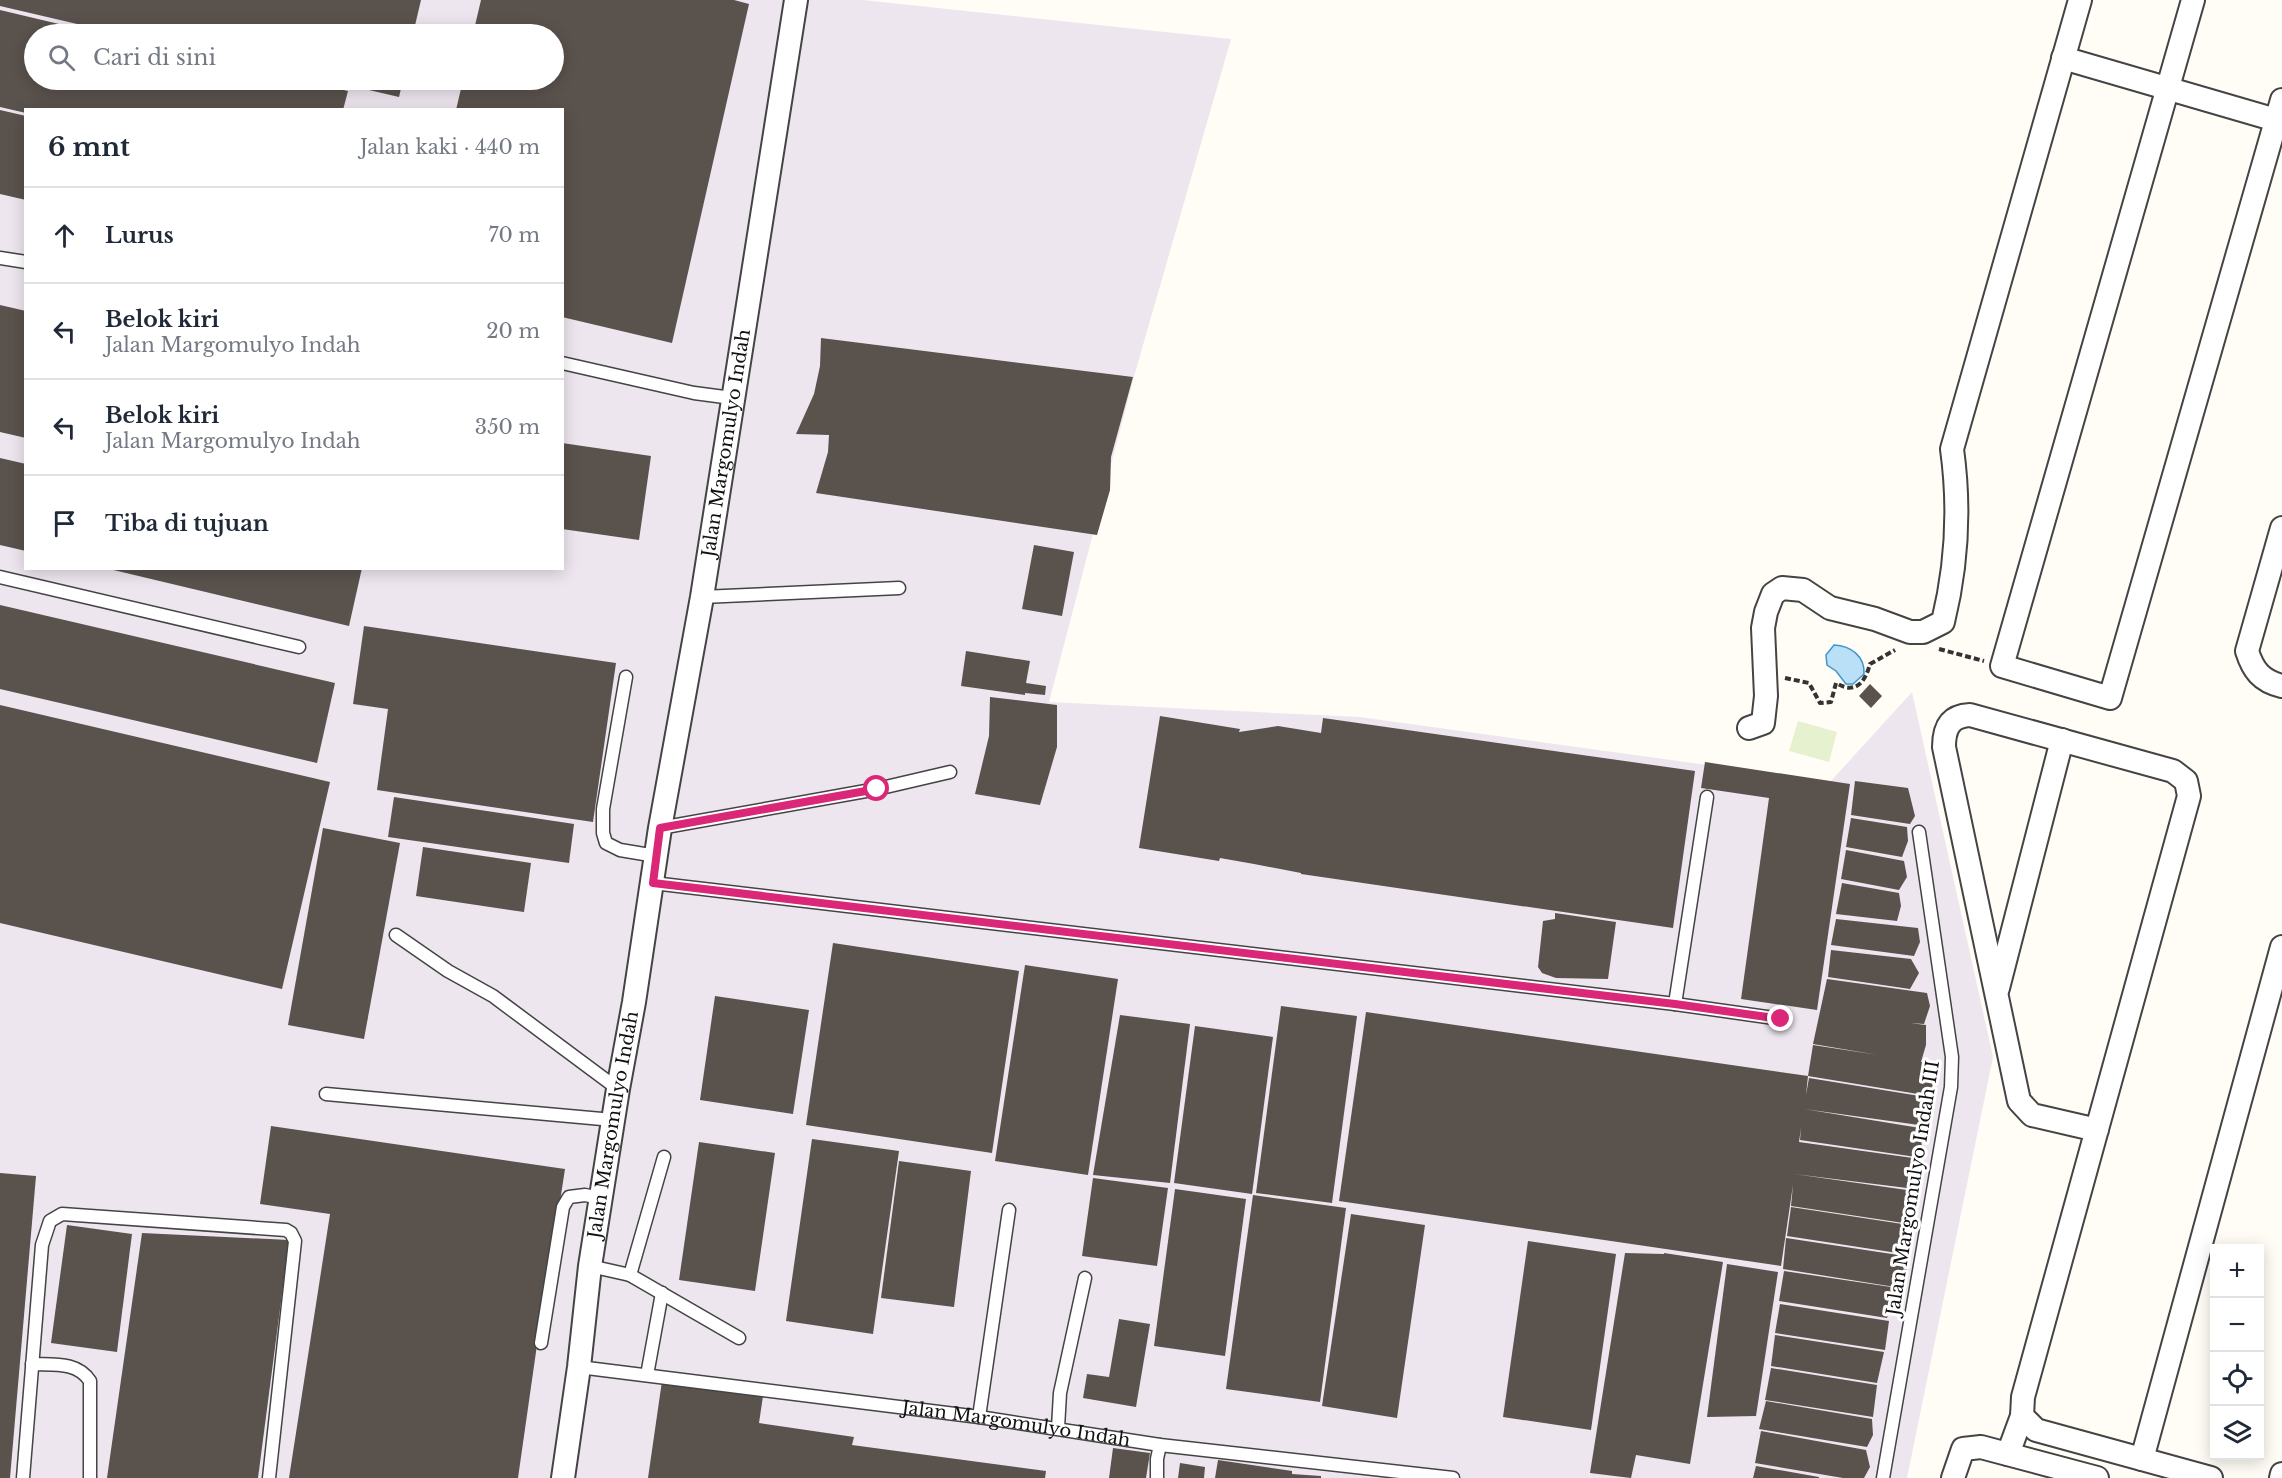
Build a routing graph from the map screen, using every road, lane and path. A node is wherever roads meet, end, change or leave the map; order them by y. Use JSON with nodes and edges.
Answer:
{"nodes":[{"id":1,"x":796,"y":0,"type":"edge"},
{"id":2,"x":2080,"y":0,"type":"edge"},
{"id":3,"x":2193,"y":0,"type":"edge"},
{"id":4,"x":2063,"y":58,"type":"junction"},
{"id":5,"x":2167,"y":88,"type":"junction"},
{"id":6,"x":2279,"y":110,"type":"edge"},
{"id":7,"x":0,"y":258,"type":"edge"},
{"id":8,"x":24,"y":262,"type":"edge"},
{"id":9,"x":564,"y":363,"type":"edge"},
{"id":10,"x":732,"y":398,"type":"junction"},
{"id":11,"x":2282,"y":528,"type":"edge"},
{"id":12,"x":0,"y":577,"type":"edge"},
{"id":13,"x":899,"y":588,"type":"dead end"},
{"id":14,"x":702,"y":597,"type":"junction"},
{"id":15,"x":1929,"y":646,"type":"dead end"},
{"id":16,"x":299,"y":647,"type":"dead end"},
{"id":17,"x":1896,"y":649,"type":"dead end"},
{"id":18,"x":2001,"y":666,"type":"junction"},
{"id":19,"x":1765,"y":674,"type":"junction"},
{"id":20,"x":626,"y":677,"type":"dead end"},
{"id":21,"x":2282,"y":686,"type":"edge"},
{"id":22,"x":1749,"y":728,"type":"dead end"},
{"id":23,"x":2062,"y":740,"type":"junction"},
{"id":24,"x":950,"y":772,"type":"dead end"},
{"id":25,"x":1707,"y":797,"type":"dead end"},
{"id":26,"x":660,"y":828,"type":"junction"},
{"id":27,"x":1919,"y":832,"type":"dead end"},
{"id":28,"x":656,"y":856,"type":"junction"},
{"id":29,"x":653,"y":883,"type":"junction"},
{"id":30,"x":396,"y":935,"type":"dead end"},
{"id":31,"x":2282,"y":947,"type":"edge"},
{"id":32,"x":1996,"y":994,"type":"junction"},
{"id":33,"x":1675,"y":1004,"type":"junction"},
{"id":34,"x":1781,"y":1019,"type":"dead end"},
{"id":35,"x":618,"y":1089,"type":"junction"},
{"id":36,"x":326,"y":1094,"type":"dead end"},
{"id":37,"x":613,"y":1120,"type":"junction"},
{"id":38,"x":2097,"y":1130,"type":"junction"},
{"id":39,"x":664,"y":1157,"type":"dead end"},
{"id":40,"x":601,"y":1198,"type":"junction"},
{"id":41,"x":1009,"y":1210,"type":"dead end"},
{"id":42,"x":590,"y":1266,"type":"junction"},
{"id":43,"x":630,"y":1275,"type":"junction"},
{"id":44,"x":1085,"y":1278,"type":"dead end"},
{"id":45,"x":662,"y":1293,"type":"junction"},
{"id":46,"x":739,"y":1338,"type":"dead end"},
{"id":47,"x":541,"y":1343,"type":"dead end"},
{"id":48,"x":32,"y":1364,"type":"junction"},
{"id":49,"x":579,"y":1367,"type":"junction"},
{"id":50,"x":647,"y":1375,"type":"junction"},
{"id":51,"x":2022,"y":1416,"type":"junction"},
{"id":52,"x":979,"y":1417,"type":"junction"},
{"id":53,"x":1058,"y":1428,"type":"junction"},
{"id":54,"x":1160,"y":1446,"type":"junction"},
{"id":55,"x":2008,"y":1454,"type":"junction"},
{"id":56,"x":2142,"y":1459,"type":"junction"},
{"id":57,"x":2093,"y":1477,"type":"edge"},
{"id":58,"x":23,"y":1478,"type":"edge"},
{"id":59,"x":90,"y":1478,"type":"edge"},
{"id":60,"x":269,"y":1478,"type":"edge"},
{"id":61,"x":563,"y":1478,"type":"edge"},
{"id":62,"x":1157,"y":1478,"type":"edge"},
{"id":63,"x":1453,"y":1478,"type":"edge"},
{"id":64,"x":1883,"y":1478,"type":"edge"},
{"id":65,"x":1953,"y":1478,"type":"edge"},
{"id":66,"x":2211,"y":1478,"type":"edge"}],
"edges":[{"from":1,"to":10,"type":"street","name":"Jalan Margomulyo Indah"},
{"from":2,"to":4,"type":"street"},
{"from":3,"to":5,"type":"street"},
{"from":4,"to":5,"type":"street"},
{"from":4,"to":19,"type":"street"},
{"from":5,"to":6,"type":"street"},
{"from":5,"to":18,"type":"street"},
{"from":6,"to":18,"type":"street"},
{"from":7,"to":8,"type":"lane"},
{"from":9,"to":10,"type":"lane"},
{"from":10,"to":14,"type":"street","name":"Jalan Margomulyo Indah"},
{"from":11,"to":21,"type":"street"},
{"from":12,"to":16,"type":"lane"},
{"from":13,"to":14,"type":"lane"},
{"from":14,"to":26,"type":"street","name":"Jalan Margomulyo Indah"},
{"from":15,"to":18,"type":"path"},
{"from":17,"to":19,"type":"path"},
{"from":19,"to":22,"type":"street"},
{"from":20,"to":28,"type":"lane"},
{"from":23,"to":32,"type":"street"},
{"from":23,"to":32,"type":"street"},
{"from":23,"to":38,"type":"street"},
{"from":24,"to":26,"type":"lane"},
{"from":25,"to":33,"type":"lane"},
{"from":26,"to":28,"type":"street","name":"Jalan Margomulyo Indah"},
{"from":27,"to":64,"type":"lane","name":"Jalan Margomulyo Indah III"},
{"from":28,"to":29,"type":"street","name":"Jalan Margomulyo Indah"},
{"from":29,"to":33,"type":"lane"},
{"from":29,"to":35,"type":"street","name":"Jalan Margomulyo Indah"},
{"from":30,"to":35,"type":"lane"},
{"from":31,"to":56,"type":"street"},
{"from":32,"to":38,"type":"street"},
{"from":33,"to":34,"type":"lane"},
{"from":35,"to":37,"type":"street","name":"Jalan Margomulyo Indah"},
{"from":36,"to":37,"type":"lane"},
{"from":37,"to":40,"type":"street","name":"Jalan Margomulyo Indah"},
{"from":38,"to":51,"type":"street"},
{"from":39,"to":43,"type":"lane"},
{"from":40,"to":42,"type":"street","name":"Jalan Margomulyo Indah"},
{"from":40,"to":47,"type":"lane"},
{"from":41,"to":52,"type":"lane"},
{"from":42,"to":43,"type":"lane"},
{"from":42,"to":49,"type":"street","name":"Jalan Margomulyo Indah"},
{"from":43,"to":45,"type":"lane"},
{"from":44,"to":53,"type":"lane"},
{"from":45,"to":46,"type":"lane"},
{"from":45,"to":50,"type":"lane"},
{"from":48,"to":58,"type":"lane"},
{"from":48,"to":59,"type":"lane"},
{"from":48,"to":60,"type":"lane"},
{"from":49,"to":50,"type":"lane","name":"Jalan Margomulyo Indah"},
{"from":49,"to":61,"type":"street","name":"Jalan Margomulyo Indah"},
{"from":50,"to":52,"type":"lane","name":"Jalan Margomulyo Indah"},
{"from":51,"to":55,"type":"street"},
{"from":51,"to":56,"type":"street"},
{"from":52,"to":53,"type":"lane","name":"Jalan Margomulyo Indah"},
{"from":53,"to":54,"type":"lane","name":"Jalan Margomulyo Indah"},
{"from":54,"to":62,"type":"lane"},
{"from":54,"to":63,"type":"lane","name":"Jalan Margomulyo Indah"},
{"from":55,"to":57,"type":"street"},
{"from":55,"to":65,"type":"street"},
{"from":56,"to":66,"type":"street"}]}
